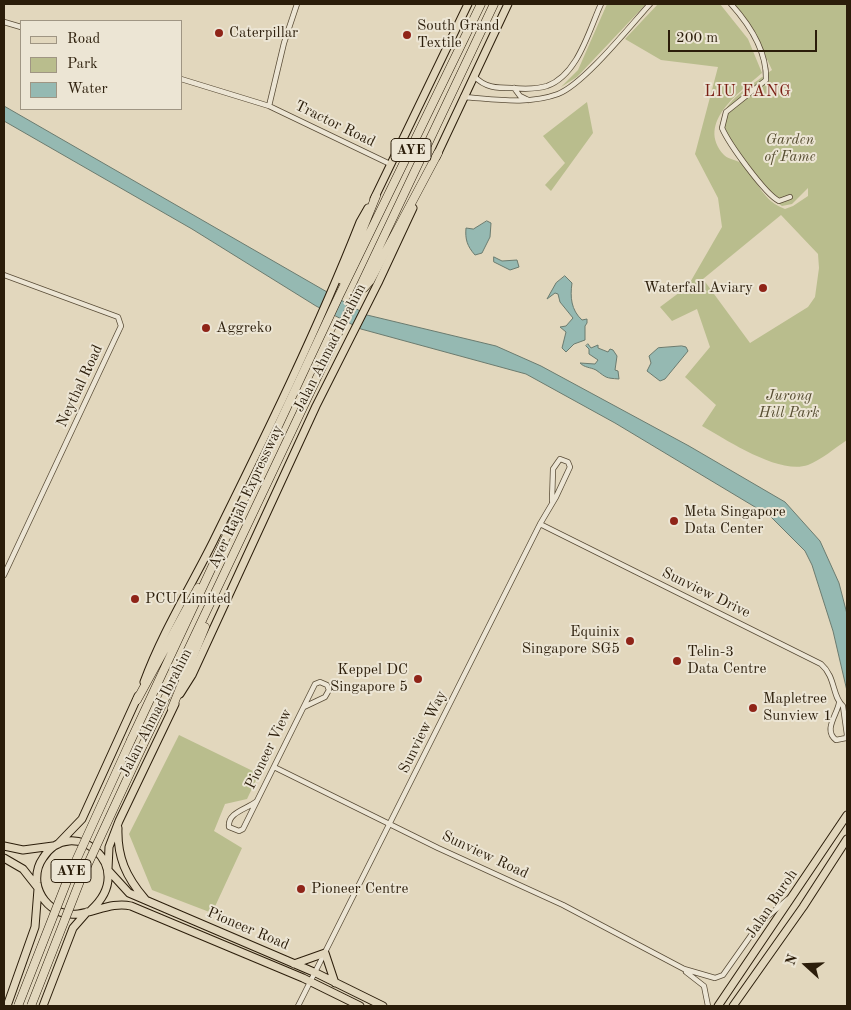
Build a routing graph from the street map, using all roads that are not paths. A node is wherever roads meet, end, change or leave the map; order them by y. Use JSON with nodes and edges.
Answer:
{"nodes":[{"id":1,"x":296,"y":4,"type":"edge"},
{"id":2,"x":468,"y":4,"type":"edge"},
{"id":3,"x":481,"y":4,"type":"edge"},
{"id":4,"x":494,"y":4,"type":"edge"},
{"id":5,"x":508,"y":4,"type":"edge"},
{"id":6,"x":601,"y":4,"type":"edge"},
{"id":7,"x":650,"y":4,"type":"edge"},
{"id":8,"x":731,"y":4,"type":"edge"},
{"id":9,"x":4,"y":22,"type":"edge"},
{"id":10,"x":20,"y":28,"type":"edge"},
{"id":11,"x":474,"y":76,"type":"junction"},
{"id":12,"x":182,"y":79,"type":"edge"},
{"id":13,"x":487,"y":86,"type":"junction"},
{"id":14,"x":514,"y":88,"type":"junction"},
{"id":15,"x":463,"y":97,"type":"junction"},
{"id":16,"x":485,"y":99,"type":"junction"},
{"id":17,"x":511,"y":100,"type":"junction"},
{"id":18,"x":528,"y":100,"type":"junction"},
{"id":19,"x":269,"y":106,"type":"junction"},
{"id":20,"x":438,"y":153,"type":"junction"},
{"id":21,"x":390,"y":164,"type":"junction"},
{"id":22,"x":376,"y":196,"type":"junction"},
{"id":23,"x":790,"y":197,"type":"dead end"},
{"id":24,"x":4,"y":275,"type":"edge"},
{"id":25,"x":339,"y":296,"type":"junction"},
{"id":26,"x":356,"y":298,"type":"junction"},
{"id":27,"x":552,"y":501,"type":"junction"},
{"id":28,"x":540,"y":524,"type":"junction"},
{"id":29,"x":211,"y":568,"type":"junction"},
{"id":30,"x":4,"y":575,"type":"edge"},
{"id":31,"x":205,"y":617,"type":"junction"},
{"id":32,"x":137,"y":700,"type":"junction"},
{"id":33,"x":839,"y":702,"type":"junction"},
{"id":34,"x":304,"y":707,"type":"junction"},
{"id":35,"x":172,"y":708,"type":"junction"},
{"id":36,"x":274,"y":767,"type":"junction"},
{"id":37,"x":257,"y":801,"type":"junction"},
{"id":38,"x":847,"y":815,"type":"edge"},
{"id":39,"x":119,"y":821,"type":"junction"},
{"id":40,"x":391,"y":824,"type":"junction"},
{"id":41,"x":847,"y":839,"type":"edge"},
{"id":42,"x":57,"y":845,"type":"junction"},
{"id":43,"x":4,"y":846,"type":"edge"},
{"id":44,"x":4,"y":858,"type":"edge"},
{"id":45,"x":108,"y":869,"type":"junction"},
{"id":46,"x":38,"y":888,"type":"junction"},
{"id":47,"x":796,"y":893,"type":"junction"},
{"id":48,"x":149,"y":903,"type":"junction"},
{"id":49,"x":90,"y":910,"type":"junction"},
{"id":50,"x":325,"y":953,"type":"junction"},
{"id":51,"x":294,"y":964,"type":"junction"},
{"id":52,"x":684,"y":969,"type":"junction"},
{"id":53,"x":316,"y":973,"type":"junction"},
{"id":54,"x":311,"y":982,"type":"junction"},
{"id":55,"x":335,"y":983,"type":"junction"},
{"id":56,"x":7,"y":1006,"type":"edge"},
{"id":57,"x":18,"y":1006,"type":"edge"},
{"id":58,"x":31,"y":1006,"type":"edge"},
{"id":59,"x":43,"y":1006,"type":"edge"},
{"id":60,"x":298,"y":1006,"type":"edge"},
{"id":61,"x":360,"y":1006,"type":"edge"},
{"id":62,"x":383,"y":1006,"type":"edge"},
{"id":63,"x":708,"y":1006,"type":"edge"},
{"id":64,"x":716,"y":1006,"type":"edge"},
{"id":65,"x":733,"y":1006,"type":"edge"}],
"edges":[{"from":1,"to":19,"type":"street"},
{"from":2,"to":21,"type":"main road","name":"Jalan Ahmad Ibrahim"},
{"from":3,"to":25,"type":"highway","name":"Ayer Rajah Expressway","number":"AYE"},
{"from":4,"to":26,"type":"highway","name":"Ayer Rajah Expressway","number":"AYE"},
{"from":5,"to":11,"type":"main road","name":"Jalan Ahmad Ibrahim"},
{"from":6,"to":14,"type":"street"},
{"from":7,"to":18,"type":"street"},
{"from":8,"to":23,"type":"street"},
{"from":9,"to":10,"type":"street"},
{"from":11,"to":13,"type":"street"},
{"from":11,"to":15,"type":"main road","name":"Jalan Ahmad Ibrahim"},
{"from":12,"to":19,"type":"street","name":"Tractor Road"},
{"from":13,"to":14,"type":"street"},
{"from":13,"to":16,"type":"street"},
{"from":14,"to":17,"type":"street"},
{"from":14,"to":18,"type":"street"},
{"from":15,"to":16,"type":"street"},
{"from":15,"to":20,"type":"main road","name":"Jalan Ahmad Ibrahim"},
{"from":16,"to":17,"type":"street"},
{"from":17,"to":18,"type":"street"},
{"from":19,"to":21,"type":"street","name":"Tractor Road"},
{"from":20,"to":26,"type":"highway"},
{"from":20,"to":35,"type":"main road","name":"Jalan Ahmad Ibrahim"},
{"from":21,"to":22,"type":"main road","name":"Jalan Ahmad Ibrahim"},
{"from":22,"to":25,"type":"highway"},
{"from":22,"to":32,"type":"main road","name":"Jalan Ahmad Ibrahim"},
{"from":24,"to":30,"type":"street","name":"Neythal Road"},
{"from":25,"to":29,"type":"highway","name":"Ayer Rajah Expressway","number":"AYE"},
{"from":26,"to":31,"type":"highway","name":"Ayer Rajah Expressway","number":"AYE"},
{"from":27,"to":27,"type":"street","name":"Sunview Way"},
{"from":27,"to":28,"type":"street","name":"Sunview Way"},
{"from":28,"to":33,"type":"street","name":"Sunview Drive"},
{"from":28,"to":40,"type":"street","name":"Sunview Way"},
{"from":29,"to":32,"type":"highway"},
{"from":29,"to":57,"type":"highway","name":"Ayer Rajah Expressway","number":"AYE","bridge":true},
{"from":31,"to":35,"type":"highway"},
{"from":31,"to":58,"type":"highway","name":"Ayer Rajah Expressway","number":"AYE","bridge":true},
{"from":32,"to":42,"type":"main road","name":"Jalan Ahmad Ibrahim"},
{"from":33,"to":33,"type":"street","name":"Sunview Drive"},
{"from":34,"to":34,"type":"street","name":"Pioneer View"},
{"from":34,"to":36,"type":"street","name":"Pioneer View"},
{"from":35,"to":39,"type":"main road","name":"Jalan Ahmad Ibrahim"},
{"from":36,"to":37,"type":"street","name":"Pioneer View"},
{"from":36,"to":40,"type":"street","name":"Sunview Road"},
{"from":37,"to":37,"type":"street","name":"Pioneer View"},
{"from":38,"to":47,"type":"main road","name":"Jalan Buroh"},
{"from":39,"to":45,"type":"main road","name":"Jalan Ahmad Ibrahim"},
{"from":39,"to":48,"type":"main road"},
{"from":40,"to":50,"type":"street","name":"Sunview Way"},
{"from":40,"to":52,"type":"street","name":"Sunview Road"},
{"from":41,"to":65,"type":"main road","name":"Jalan Buroh"},
{"from":42,"to":43,"type":"main road"},
{"from":42,"to":45,"type":"main road"},
{"from":42,"to":46,"type":"main road"},
{"from":44,"to":46,"type":"main road"},
{"from":45,"to":48,"type":"main road","name":"Pioneer Road"},
{"from":45,"to":49,"type":"main road"},
{"from":46,"to":49,"type":"main road"},
{"from":46,"to":56,"type":"main road"},
{"from":47,"to":52,"type":"street","name":"Sunview Road"},
{"from":47,"to":64,"type":"main road","name":"Jalan Buroh"},
{"from":48,"to":51,"type":"main road","name":"Pioneer Road"},
{"from":49,"to":54,"type":"main road","name":"Pioneer Road"},
{"from":49,"to":59,"type":"main road"},
{"from":50,"to":51,"type":"main road"},
{"from":50,"to":53,"type":"street","name":"Sunview Way"},
{"from":50,"to":55,"type":"main road"},
{"from":51,"to":53,"type":"main road","name":"Pioneer Road"},
{"from":52,"to":63,"type":"street","name":"Sunview Road"},
{"from":53,"to":54,"type":"street","name":"Sunview Way"},
{"from":53,"to":55,"type":"main road","name":"Pioneer Road"},
{"from":54,"to":60,"type":"street","name":"Sunview Way"},
{"from":54,"to":61,"type":"main road","name":"Pioneer Road"},
{"from":55,"to":62,"type":"main road","name":"Pioneer Road"}]}
